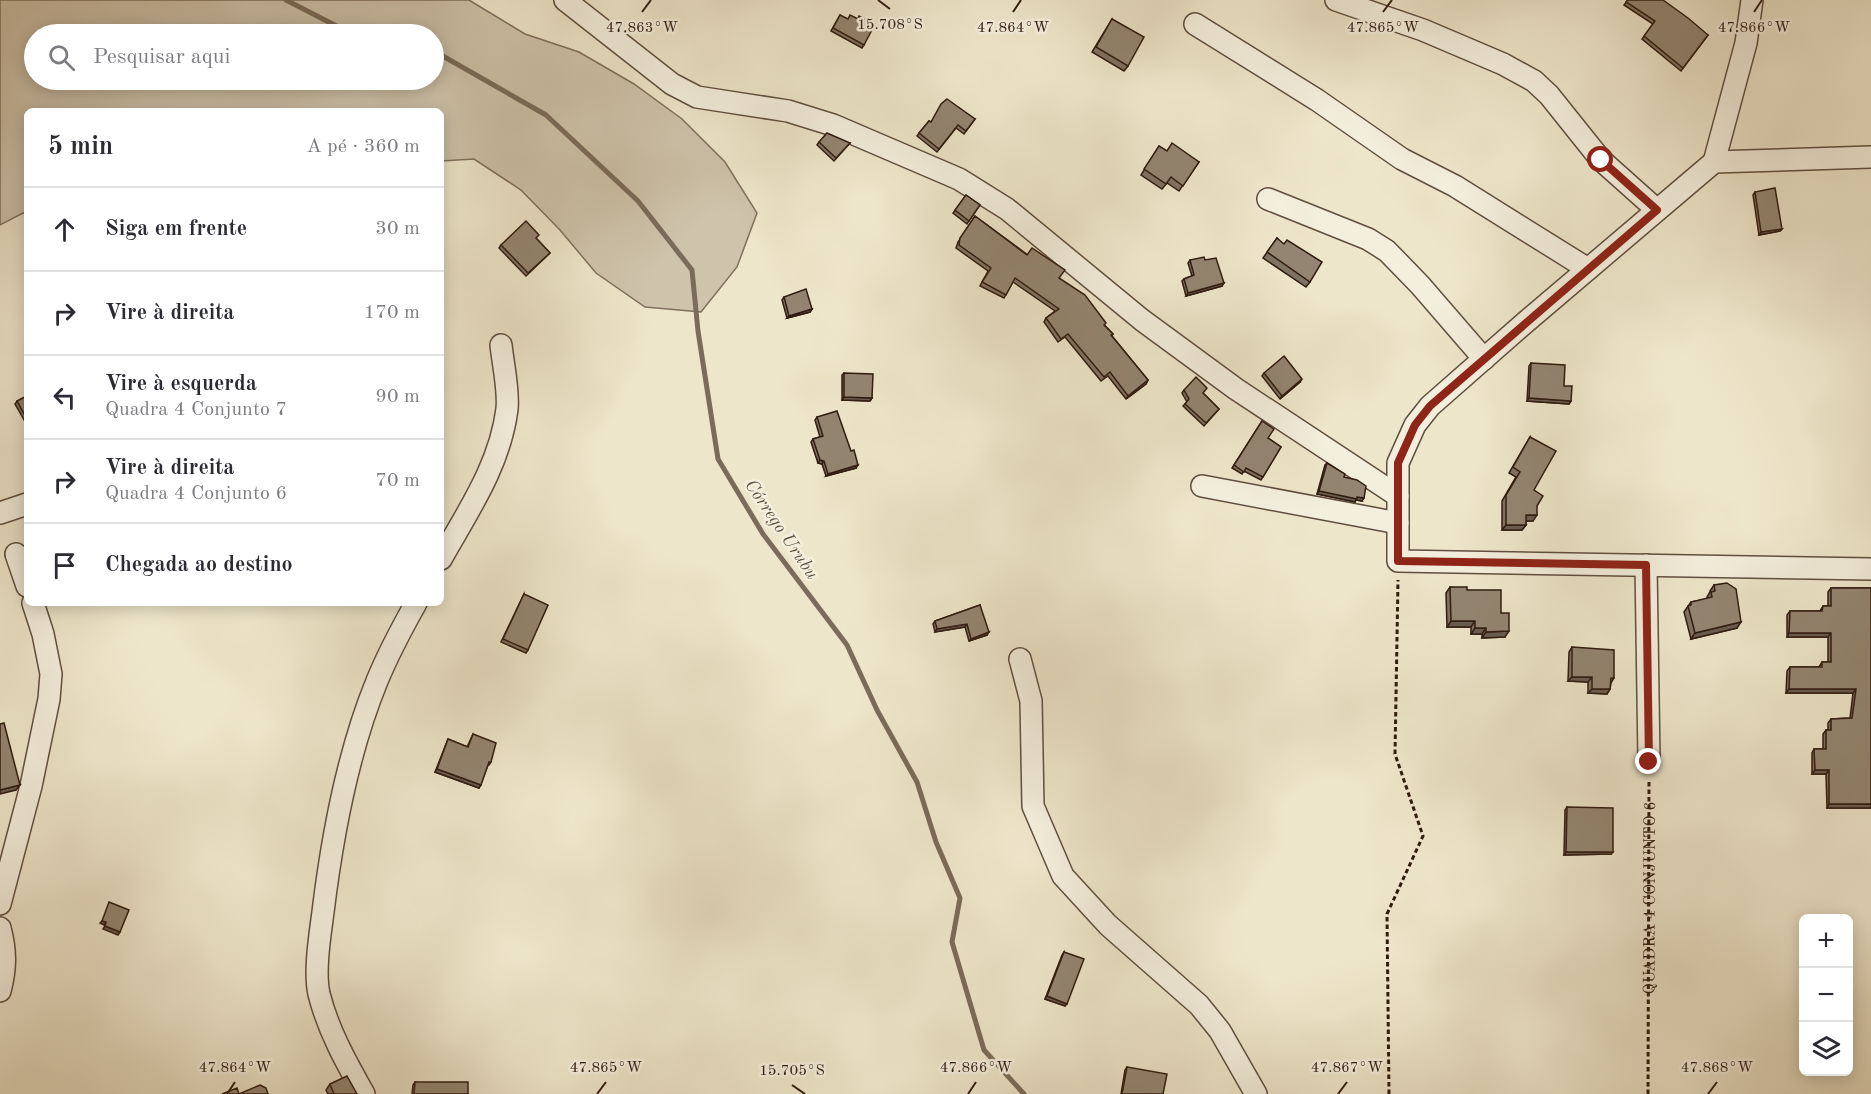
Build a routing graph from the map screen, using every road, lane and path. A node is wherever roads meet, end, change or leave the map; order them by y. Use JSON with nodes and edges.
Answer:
{"nodes":[{"id":1,"x":566,"y":0,"type":"edge"},
{"id":2,"x":1336,"y":0,"type":"edge"},
{"id":3,"x":1752,"y":0,"type":"edge"},
{"id":4,"x":1195,"y":24,"type":"dead end"},
{"id":5,"x":1871,"y":157,"type":"edge"},
{"id":6,"x":1714,"y":162,"type":"junction"},
{"id":7,"x":1268,"y":200,"type":"dead end"},
{"id":8,"x":1657,"y":210,"type":"junction"},
{"id":9,"x":1588,"y":269,"type":"junction"},
{"id":10,"x":501,"y":345,"type":"dead end"},
{"id":11,"x":1484,"y":359,"type":"junction"},
{"id":12,"x":1202,"y":486,"type":"dead end"},
{"id":13,"x":1398,"y":496,"type":"junction"},
{"id":14,"x":24,"y":505,"type":"edge"},
{"id":15,"x":0,"y":513,"type":"edge"},
{"id":16,"x":1398,"y":524,"type":"junction"},
{"id":17,"x":16,"y":554,"type":"dead end"},
{"id":18,"x":444,"y":554,"type":"edge"},
{"id":19,"x":1398,"y":561,"type":"junction"},
{"id":20,"x":1646,"y":565,"type":"junction"},
{"id":21,"x":1871,"y":569,"type":"edge"},
{"id":22,"x":24,"y":577,"type":"edge"},
{"id":23,"x":34,"y":606,"type":"edge"},
{"id":24,"x":414,"y":606,"type":"edge"},
{"id":25,"x":1020,"y":660,"type":"dead end"},
{"id":26,"x":1649,"y":762,"type":"joint"},
{"id":27,"x":0,"y":903,"type":"edge"},
{"id":28,"x":0,"y":928,"type":"edge"},
{"id":29,"x":0,"y":991,"type":"edge"},
{"id":30,"x":364,"y":1094,"type":"edge"},
{"id":31,"x":1256,"y":1094,"type":"edge"},
{"id":32,"x":1389,"y":1094,"type":"edge"},
{"id":33,"x":1648,"y":1094,"type":"edge"}],
"edges":[{"from":1,"to":13,"type":"street"},
{"from":2,"to":8,"type":"street"},
{"from":3,"to":6,"type":"street"},
{"from":4,"to":9,"type":"street"},
{"from":5,"to":6,"type":"street"},
{"from":6,"to":8,"type":"street"},
{"from":7,"to":11,"type":"street"},
{"from":8,"to":9,"type":"street"},
{"from":9,"to":11,"type":"street"},
{"from":10,"to":18,"type":"street"},
{"from":11,"to":13,"type":"street"},
{"from":12,"to":16,"type":"street"},
{"from":13,"to":16,"type":"street"},
{"from":14,"to":15,"type":"street"},
{"from":16,"to":19,"type":"street"},
{"from":17,"to":22,"type":"street"},
{"from":19,"to":20,"type":"street"},
{"from":19,"to":32,"type":"path"},
{"from":20,"to":21,"type":"street"},
{"from":20,"to":26,"type":"street"},
{"from":23,"to":27,"type":"street"},
{"from":24,"to":30,"type":"street"},
{"from":25,"to":31,"type":"street"},
{"from":26,"to":33,"type":"path","name":"QUADRA 4 CONJUNTO 6"},
{"from":28,"to":29,"type":"street"}]}
